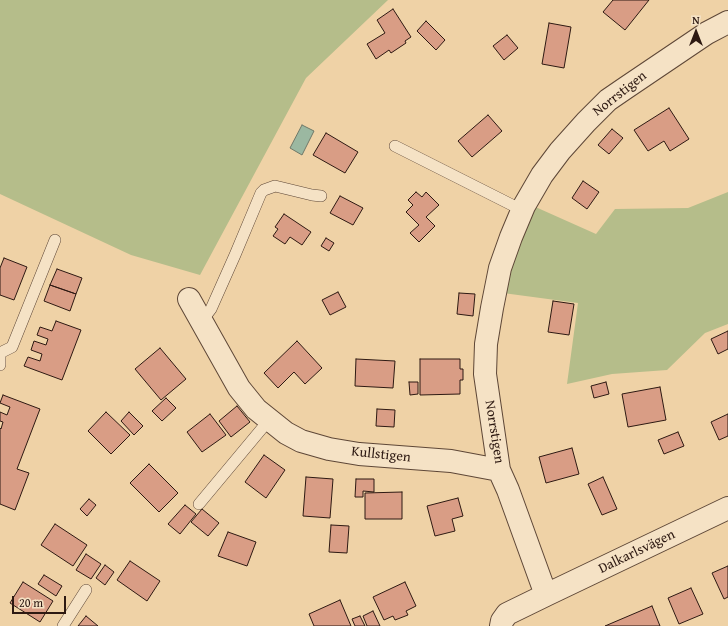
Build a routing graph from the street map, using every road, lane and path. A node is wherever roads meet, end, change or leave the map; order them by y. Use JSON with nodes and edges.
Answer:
{"nodes":[{"id":1,"x":728,"y":22,"type":"edge"},
{"id":2,"x":395,"y":146,"type":"dead end"},
{"id":3,"x":321,"y":196,"type":"dead end"},
{"id":4,"x":522,"y":210,"type":"junction"},
{"id":5,"x":55,"y":240,"type":"dead end"},
{"id":6,"x":189,"y":299,"type":"dead end"},
{"id":7,"x":201,"y":322,"type":"junction"},
{"id":8,"x":0,"y":354,"type":"edge"},
{"id":9,"x":0,"y":365,"type":"edge"},
{"id":10,"x":269,"y":420,"type":"junction"},
{"id":11,"x":499,"y":470,"type":"junction"},
{"id":12,"x":199,"y":504,"type":"dead end"},
{"id":13,"x":728,"y":508,"type":"edge"},
{"id":14,"x":86,"y":590,"type":"dead end"},
{"id":15,"x":546,"y":595,"type":"junction"},
{"id":16,"x":63,"y":626,"type":"edge"},
{"id":17,"x":501,"y":626,"type":"edge"}],
"edges":[{"from":1,"to":4,"type":"street","name":"Norrstigen"},
{"from":2,"to":4,"type":"lane"},
{"from":3,"to":7,"type":"lane"},
{"from":4,"to":11,"type":"street","name":"Norrstigen"},
{"from":5,"to":8,"type":"lane"},
{"from":6,"to":7,"type":"street","name":"Kullstigen"},
{"from":7,"to":10,"type":"street","name":"Kullstigen"},
{"from":8,"to":9,"type":"lane"},
{"from":10,"to":11,"type":"street","name":"Kullstigen"},
{"from":10,"to":12,"type":"lane"},
{"from":11,"to":15,"type":"street","name":"Norrstigen"},
{"from":13,"to":15,"type":"street","name":"Dalkarlsvägen"},
{"from":14,"to":16,"type":"lane"},
{"from":15,"to":17,"type":"street"}]}
